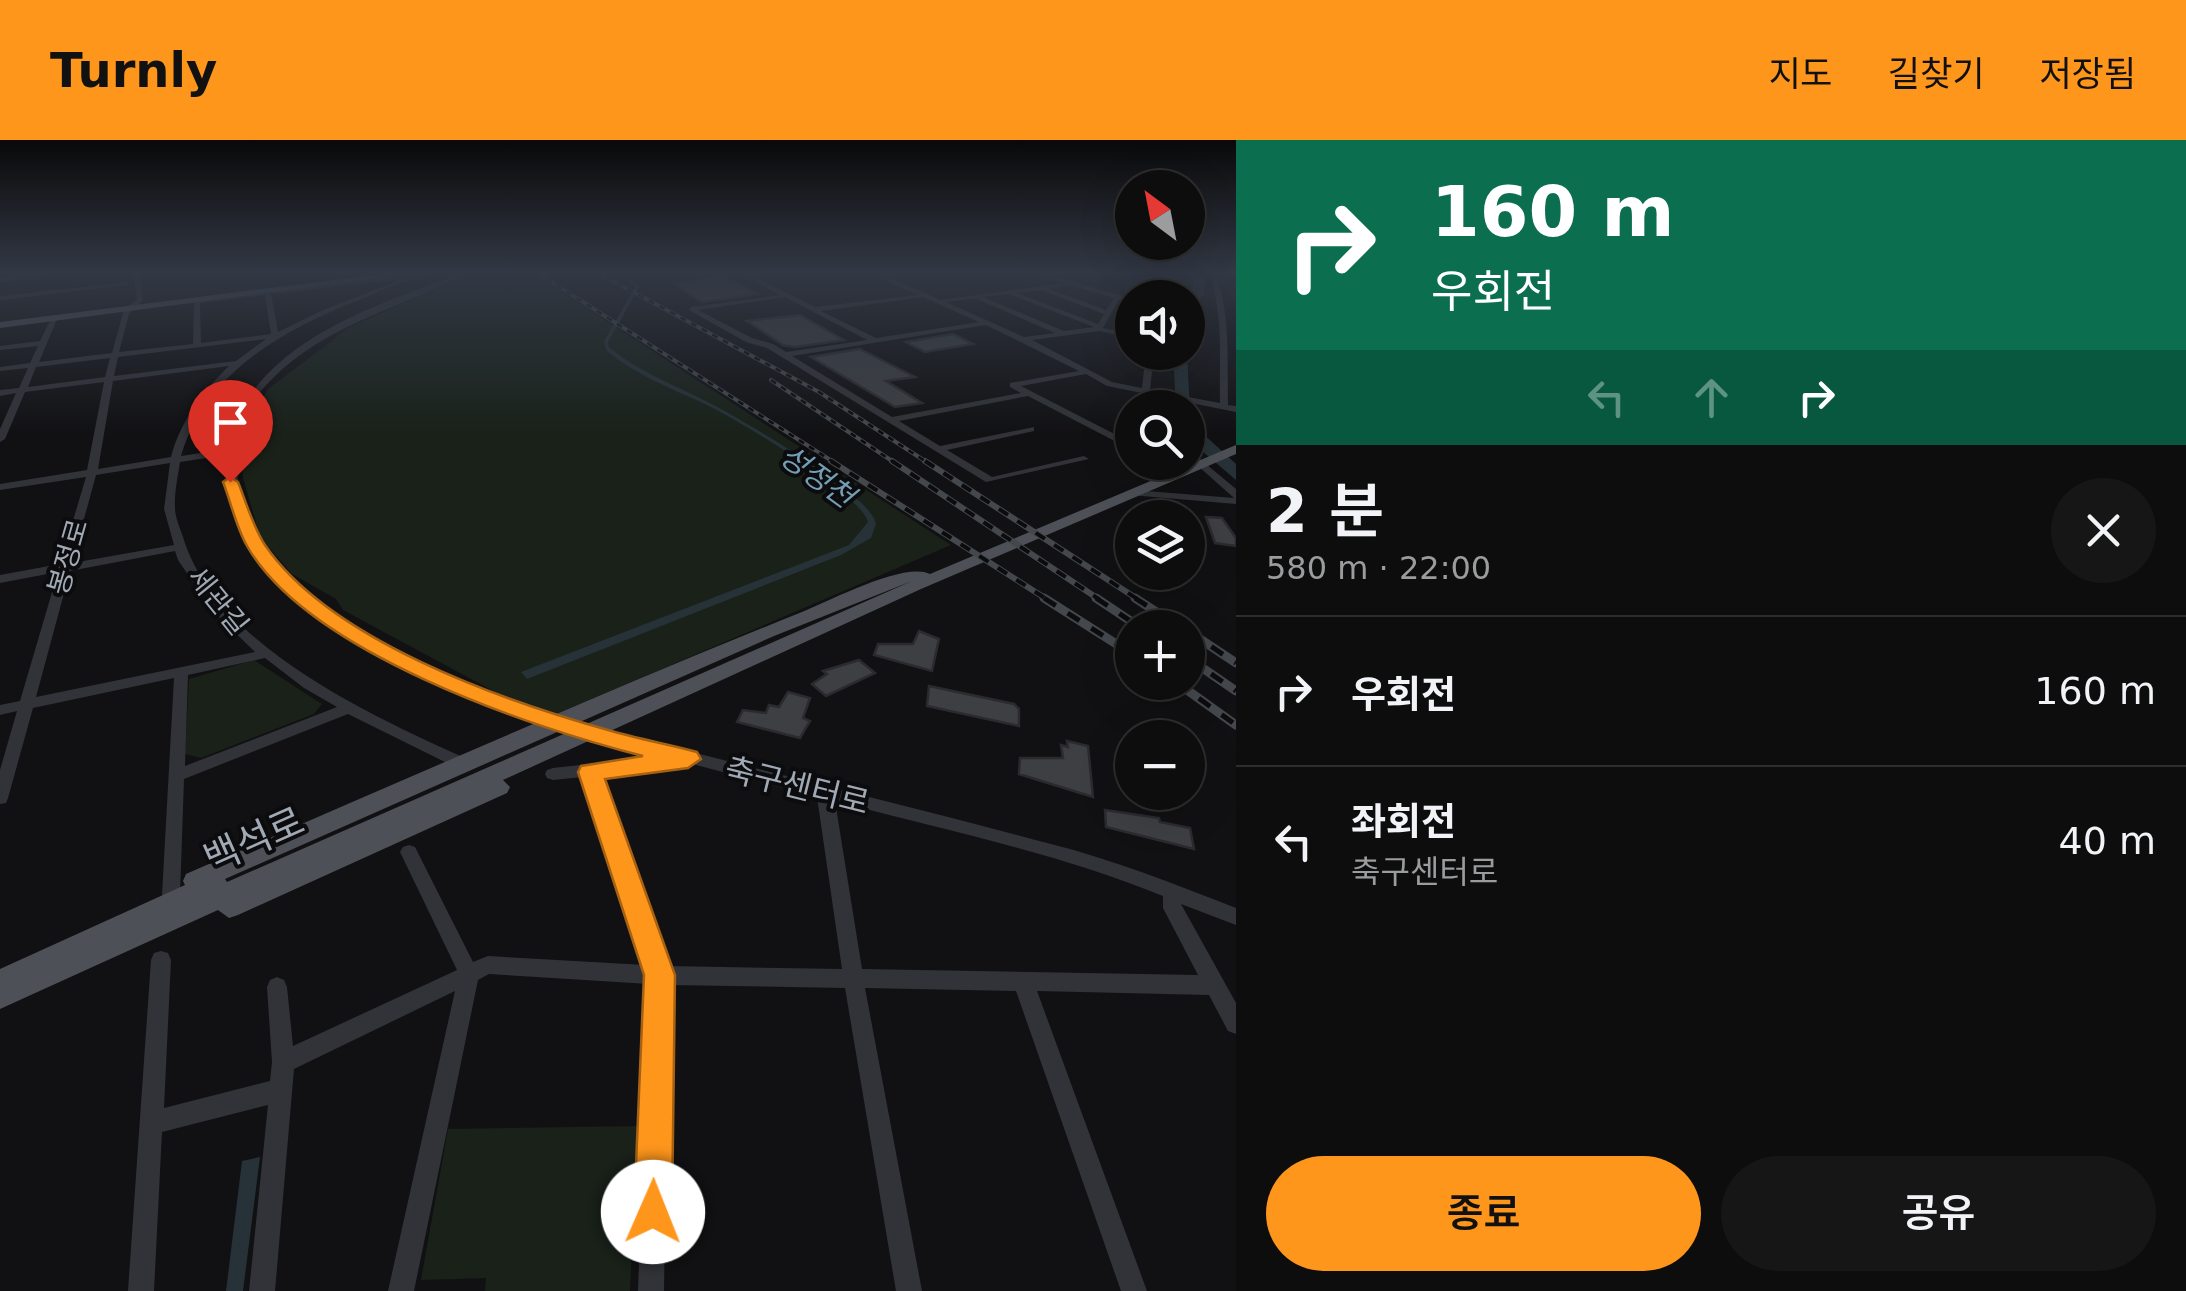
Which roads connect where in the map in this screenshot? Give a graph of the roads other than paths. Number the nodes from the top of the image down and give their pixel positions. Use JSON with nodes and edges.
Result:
{"nodes":[{"id":1,"x":51,"y":326,"type":"edge"},
{"id":2,"x":123,"y":326,"type":"edge"},
{"id":3,"x":197,"y":326,"type":"edge"},
{"id":4,"x":272,"y":326,"type":"edge"},
{"id":5,"x":299,"y":326,"type":"edge"},
{"id":6,"x":346,"y":326,"type":"edge"},
{"id":7,"x":722,"y":326,"type":"edge"},
{"id":8,"x":845,"y":326,"type":"edge"},
{"id":9,"x":968,"y":326,"type":"edge"},
{"id":10,"x":992,"y":326,"type":"edge"},
{"id":11,"x":1045,"y":326,"type":"edge"},
{"id":12,"x":1093,"y":326,"type":"edge"},
{"id":13,"x":1221,"y":326,"type":"edge"},
{"id":14,"x":1099,"y":328,"type":"junction"},
{"id":15,"x":1115,"y":332,"type":"edge"},
{"id":16,"x":1220,"y":332,"type":"junction"},
{"id":17,"x":1064,"y":334,"type":"junction"},
{"id":18,"x":1236,"y":334,"type":"edge"},
{"id":19,"x":275,"y":336,"type":"junction"},
{"id":20,"x":1024,"y":339,"type":"junction"},
{"id":21,"x":875,"y":340,"type":"junction"},
{"id":22,"x":44,"y":342,"type":"junction"},
{"id":23,"x":197,"y":346,"type":"junction"},
{"id":24,"x":0,"y":348,"type":"edge"},
{"id":25,"x":783,"y":355,"type":"junction"},
{"id":26,"x":115,"y":356,"type":"junction"},
{"id":27,"x":237,"y":363,"type":"junction"},
{"id":28,"x":34,"y":365,"type":"junction"},
{"id":29,"x":0,"y":369,"type":"edge"},
{"id":30,"x":292,"y":370,"type":"dead end"},
{"id":31,"x":1086,"y":372,"type":"junction"},
{"id":32,"x":273,"y":374,"type":"junction"},
{"id":33,"x":109,"y":378,"type":"junction"},
{"id":34,"x":22,"y":390,"type":"junction"},
{"id":35,"x":1137,"y":390,"type":"edge"},
{"id":36,"x":0,"y":393,"type":"edge"},
{"id":37,"x":1032,"y":394,"type":"junction"},
{"id":38,"x":1205,"y":403,"type":"edge"},
{"id":39,"x":1224,"y":406,"type":"junction"},
{"id":40,"x":1236,"y":412,"type":"edge"},
{"id":41,"x":890,"y":420,"type":"junction"},
{"id":42,"x":1031,"y":430,"type":"dead end"},
{"id":43,"x":1115,"y":438,"type":"edge"},
{"id":44,"x":0,"y":439,"type":"edge"},
{"id":45,"x":1236,"y":441,"type":"edge"},
{"id":46,"x":938,"y":449,"type":"junction"},
{"id":47,"x":1236,"y":449,"type":"edge"},
{"id":48,"x":231,"y":451,"type":"junction"},
{"id":49,"x":1205,"y":456,"type":"edge"},
{"id":50,"x":1205,"y":459,"type":"edge"},
{"id":51,"x":174,"y":460,"type":"junction"},
{"id":52,"x":1084,"y":460,"type":"dead end"},
{"id":53,"x":1205,"y":468,"type":"edge"},
{"id":54,"x":92,"y":473,"type":"junction"},
{"id":55,"x":1152,"y":480,"type":"edge"},
{"id":56,"x":1167,"y":480,"type":"edge"},
{"id":57,"x":0,"y":487,"type":"edge"},
{"id":58,"x":1154,"y":490,"type":"junction"},
{"id":59,"x":1236,"y":498,"type":"edge"},
{"id":60,"x":1058,"y":522,"type":"junction"},
{"id":61,"x":180,"y":547,"type":"junction"},
{"id":62,"x":65,"y":568,"type":"junction"},
{"id":63,"x":0,"y":579,"type":"edge"},
{"id":64,"x":920,"y":581,"type":"junction"},
{"id":65,"x":265,"y":654,"type":"junction"},
{"id":66,"x":181,"y":672,"type":"junction"},
{"id":67,"x":26,"y":704,"type":"junction"},
{"id":68,"x":346,"y":709,"type":"junction"},
{"id":69,"x":0,"y":710,"type":"edge"},
{"id":70,"x":553,"y":722,"type":"junction"},
{"id":71,"x":607,"y":738,"type":"junction"},
{"id":72,"x":540,"y":758,"type":"junction"},
{"id":73,"x":688,"y":759,"type":"junction"},
{"id":74,"x":460,"y":763,"type":"junction"},
{"id":75,"x":590,"y":772,"type":"junction"},
{"id":76,"x":176,"y":776,"type":"junction"},
{"id":77,"x":825,"y":794,"type":"junction"},
{"id":78,"x":0,"y":798,"type":"edge"},
{"id":79,"x":409,"y":852,"type":"dead end"},
{"id":80,"x":1172,"y":893,"type":"junction"},
{"id":81,"x":163,"y":909,"type":"junction"},
{"id":82,"x":1236,"y":917,"type":"edge"},
{"id":83,"x":161,"y":960,"type":"dead end"},
{"id":84,"x":469,"y":974,"type":"junction"},
{"id":85,"x":659,"y":975,"type":"junction"},
{"id":86,"x":853,"y":976,"type":"junction"},
{"id":87,"x":0,"y":982,"type":"edge"},
{"id":88,"x":1024,"y":984,"type":"junction"},
{"id":89,"x":1214,"y":985,"type":"junction"},
{"id":90,"x":277,"y":988,"type":"dead end"},
{"id":91,"x":0,"y":996,"type":"edge"},
{"id":92,"x":1236,"y":1024,"type":"edge"},
{"id":93,"x":284,"y":1062,"type":"junction"},
{"id":94,"x":281,"y":1090,"type":"junction"},
{"id":95,"x":152,"y":1123,"type":"junction"},
{"id":96,"x":140,"y":1291,"type":"edge"},
{"id":97,"x":262,"y":1291,"type":"edge"},
{"id":98,"x":400,"y":1291,"type":"edge"},
{"id":99,"x":651,"y":1291,"type":"edge"},
{"id":100,"x":909,"y":1291,"type":"edge"},
{"id":101,"x":1134,"y":1291,"type":"edge"}],
"edges":[{"from":1,"to":22,"type":"street"},
{"from":2,"to":26,"type":"street","name":"봉정로"},
{"from":3,"to":23,"type":"street"},
{"from":4,"to":19,"type":"street"},
{"from":5,"to":19,"type":"street","name":"세관길"},
{"from":6,"to":32,"type":"street","name":"축구센터로"},
{"from":7,"to":25,"type":"street"},
{"from":8,"to":21,"type":"street"},
{"from":9,"to":21,"type":"street"},
{"from":10,"to":20,"type":"street"},
{"from":11,"to":17,"type":"street"},
{"from":12,"to":14,"type":"street"},
{"from":13,"to":16,"type":"street"},
{"from":14,"to":15,"type":"street"},
{"from":14,"to":17,"type":"street"},
{"from":16,"to":18,"type":"street"},
{"from":16,"to":39,"type":"street"},
{"from":17,"to":20,"type":"street"},
{"from":19,"to":23,"type":"street"},
{"from":19,"to":27,"type":"street","name":"세관길"},
{"from":20,"to":31,"type":"street"},
{"from":21,"to":25,"type":"street"},
{"from":22,"to":24,"type":"street"},
{"from":22,"to":28,"type":"street"},
{"from":23,"to":26,"type":"street"},
{"from":25,"to":41,"type":"street"},
{"from":26,"to":28,"type":"street"},
{"from":26,"to":33,"type":"street","name":"봉정로"},
{"from":27,"to":33,"type":"street"},
{"from":27,"to":51,"type":"street","name":"세관길"},
{"from":28,"to":29,"type":"street"},
{"from":28,"to":34,"type":"street"},
{"from":30,"to":32,"type":"street"},
{"from":31,"to":35,"type":"street"},
{"from":31,"to":37,"type":"street"},
{"from":32,"to":48,"type":"street","name":"축구센터로"},
{"from":33,"to":34,"type":"street"},
{"from":33,"to":54,"type":"street","name":"봉정로"},
{"from":34,"to":36,"type":"street"},
{"from":34,"to":44,"type":"street"},
{"from":37,"to":41,"type":"street"},
{"from":37,"to":43,"type":"street"},
{"from":38,"to":39,"type":"street"},
{"from":39,"to":40,"type":"street"},
{"from":41,"to":46,"type":"street"},
{"from":42,"to":46,"type":"street"},
{"from":45,"to":49,"type":"main road"},
{"from":46,"to":52,"type":"street"},
{"from":47,"to":50,"type":"main road"},
{"from":48,"to":51,"type":"street"},
{"from":48,"to":70,"type":"street","name":"축구센터로"},
{"from":51,"to":54,"type":"street"},
{"from":51,"to":61,"type":"street","name":"세관길"},
{"from":53,"to":59,"type":"street"},
{"from":54,"to":57,"type":"street"},
{"from":54,"to":62,"type":"street","name":"봉정로"},
{"from":55,"to":60,"type":"main road"},
{"from":56,"to":58,"type":"main road"},
{"from":58,"to":59,"type":"street"},
{"from":58,"to":60,"type":"main road"},
{"from":60,"to":64,"type":"main road"},
{"from":61,"to":62,"type":"street"},
{"from":61,"to":65,"type":"street","name":"세관길"},
{"from":62,"to":63,"type":"street"},
{"from":62,"to":67,"type":"street","name":"봉정로"},
{"from":64,"to":70,"type":"main road"},
{"from":64,"to":71,"type":"main road"},
{"from":64,"to":72,"type":"main road","name":"백석로"},
{"from":65,"to":66,"type":"street"},
{"from":65,"to":68,"type":"street","name":"세관길"},
{"from":66,"to":67,"type":"street"},
{"from":66,"to":76,"type":"street"},
{"from":67,"to":69,"type":"street"},
{"from":67,"to":78,"type":"street","name":"봉정로"},
{"from":68,"to":74,"type":"street","name":"세관길"},
{"from":68,"to":76,"type":"street"},
{"from":70,"to":71,"type":"street","name":"축구센터로"},
{"from":70,"to":74,"type":"main road"},
{"from":71,"to":73,"type":"street","name":"축구센터로"},
{"from":71,"to":81,"type":"main road"},
{"from":72,"to":75,"type":"street"},
{"from":72,"to":81,"type":"main road","name":"백석로"},
{"from":73,"to":75,"type":"street"},
{"from":73,"to":77,"type":"street","name":"축구센터로"},
{"from":74,"to":81,"type":"main road"},
{"from":75,"to":85,"type":"street"},
{"from":76,"to":81,"type":"street"},
{"from":77,"to":80,"type":"street","name":"축구센터로"},
{"from":77,"to":86,"type":"street"},
{"from":79,"to":84,"type":"street"},
{"from":80,"to":82,"type":"street","name":"축구센터로"},
{"from":80,"to":89,"type":"street"},
{"from":81,"to":87,"type":"main road","name":"백석로"},
{"from":81,"to":91,"type":"main road","name":"백석로"},
{"from":83,"to":95,"type":"street"},
{"from":84,"to":85,"type":"street"},
{"from":84,"to":93,"type":"street"},
{"from":84,"to":98,"type":"street"},
{"from":85,"to":86,"type":"street"},
{"from":85,"to":99,"type":"street"},
{"from":86,"to":88,"type":"street"},
{"from":86,"to":100,"type":"street"},
{"from":88,"to":89,"type":"street"},
{"from":88,"to":101,"type":"street"},
{"from":89,"to":92,"type":"street"},
{"from":90,"to":93,"type":"street"},
{"from":93,"to":94,"type":"street"},
{"from":94,"to":95,"type":"street"},
{"from":94,"to":97,"type":"street"},
{"from":95,"to":96,"type":"street"}]}
